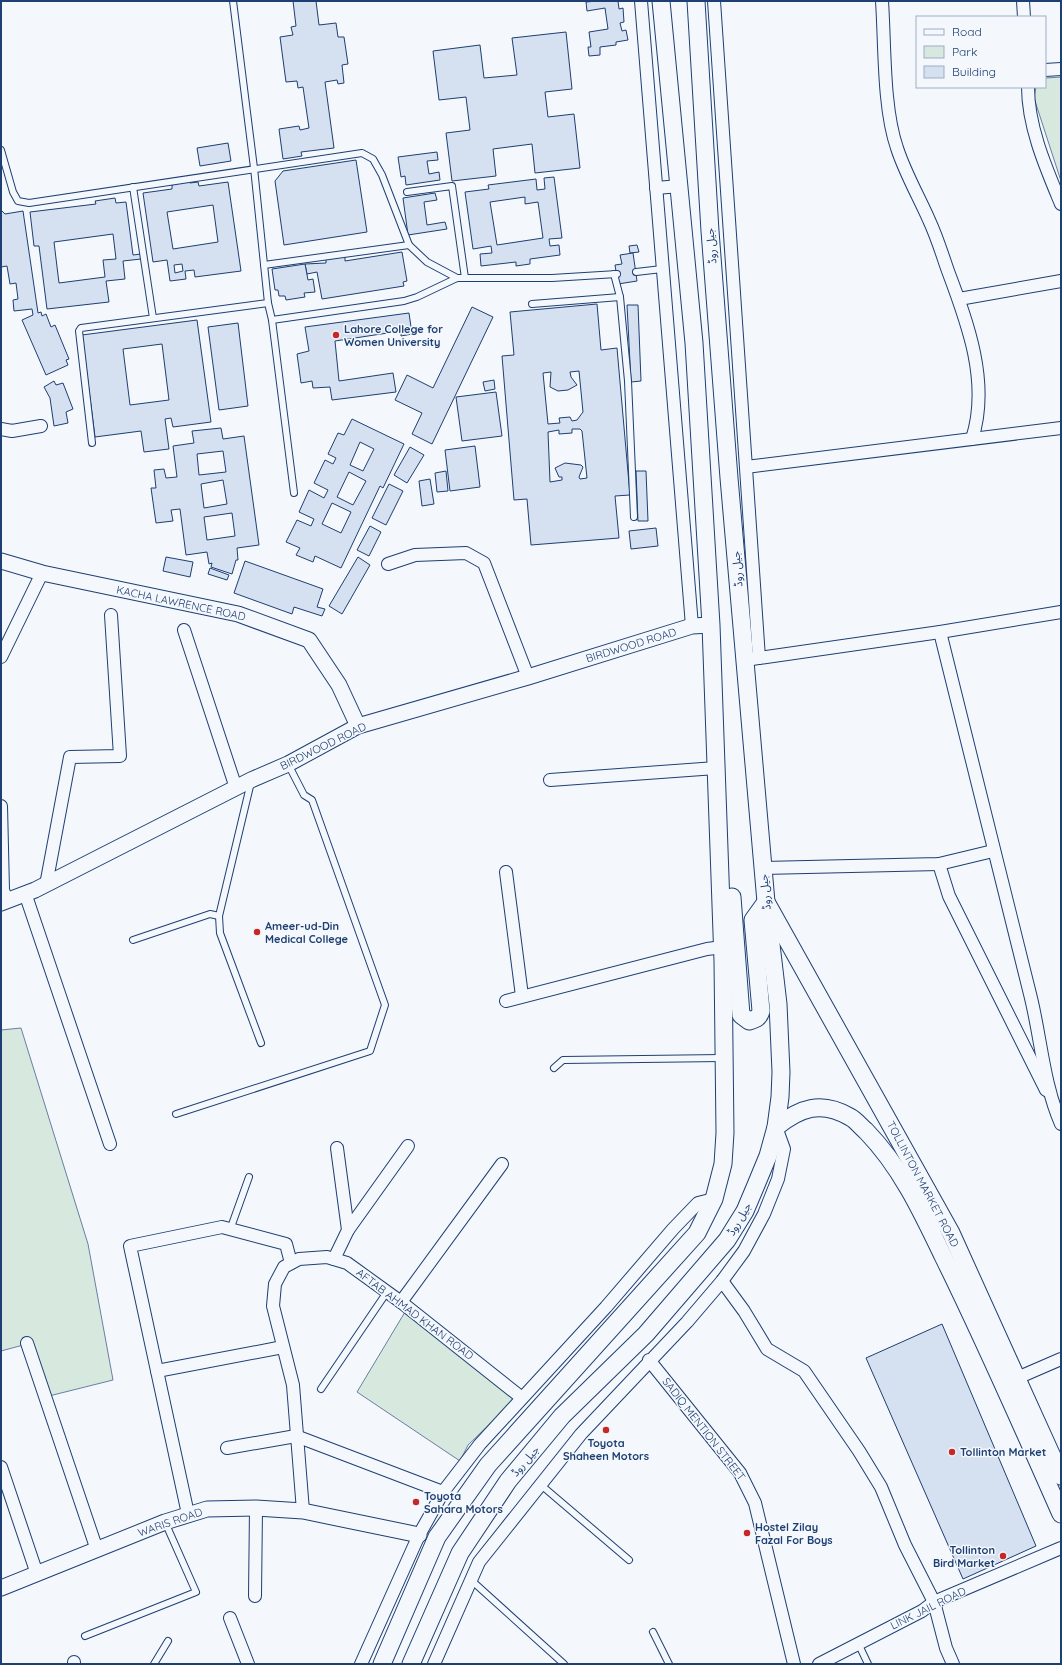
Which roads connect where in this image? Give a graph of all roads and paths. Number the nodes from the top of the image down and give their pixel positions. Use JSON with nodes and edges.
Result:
{"nodes":[{"id":1,"x":233,"y":1,"type":"edge"},
{"id":2,"x":641,"y":1,"type":"edge"},
{"id":3,"x":661,"y":1,"type":"edge"},
{"id":4,"x":696,"y":1,"type":"edge"},
{"id":5,"x":714,"y":1,"type":"edge"},
{"id":6,"x":882,"y":1,"type":"edge"},
{"id":7,"x":1023,"y":1,"type":"edge"},
{"id":8,"x":1024,"y":16,"type":"edge"},
{"id":9,"x":1061,"y":69,"type":"edge"},
{"id":10,"x":1046,"y":70,"type":"edge"},
{"id":11,"x":1028,"y":88,"type":"edge"},
{"id":12,"x":1,"y":150,"type":"edge"},
{"id":13,"x":254,"y":168,"type":"junction"},
{"id":14,"x":680,"y":186,"type":"junction"},
{"id":15,"x":133,"y":187,"type":"junction"},
{"id":16,"x":656,"y":188,"type":"junction"},
{"id":17,"x":407,"y":192,"type":"dead end"},
{"id":18,"x":1061,"y":204,"type":"edge"},
{"id":19,"x":409,"y":245,"type":"junction"},
{"id":20,"x":264,"y":265,"type":"junction"},
{"id":21,"x":662,"y":269,"type":"junction"},
{"id":22,"x":636,"y":272,"type":"dead end"},
{"id":23,"x":457,"y":278,"type":"junction"},
{"id":24,"x":465,"y":278,"type":"junction"},
{"id":25,"x":1061,"y":281,"type":"edge"},
{"id":26,"x":620,"y":297,"type":"junction"},
{"id":27,"x":959,"y":298,"type":"junction"},
{"id":28,"x":268,"y":303,"type":"junction"},
{"id":29,"x":532,"y":304,"type":"dead end"},
{"id":30,"x":153,"y":318,"type":"junction"},
{"id":31,"x":272,"y":320,"type":"junction"},
{"id":32,"x":41,"y":426,"type":"dead end"},
{"id":33,"x":1061,"y":428,"type":"edge"},
{"id":34,"x":1,"y":429,"type":"edge"},
{"id":35,"x":972,"y":439,"type":"junction"},
{"id":36,"x":92,"y":443,"type":"dead end"},
{"id":37,"x":746,"y":468,"type":"junction"},
{"id":38,"x":294,"y":493,"type":"dead end"},
{"id":39,"x":634,"y":516,"type":"dead end"},
{"id":40,"x":1,"y":561,"type":"edge"},
{"id":41,"x":388,"y":564,"type":"dead end"},
{"id":42,"x":42,"y":573,"type":"junction"},
{"id":43,"x":1061,"y":612,"type":"edge"},
{"id":44,"x":111,"y":615,"type":"dead end"},
{"id":45,"x":711,"y":625,"type":"junction"},
{"id":46,"x":692,"y":626,"type":"junction"},
{"id":47,"x":184,"y":630,"type":"dead end"},
{"id":48,"x":940,"y":632,"type":"junction"},
{"id":49,"x":1,"y":658,"type":"edge"},
{"id":50,"x":752,"y":659,"type":"junction"},
{"id":51,"x":528,"y":677,"type":"junction"},
{"id":52,"x":358,"y":726,"type":"junction"},
{"id":53,"x":288,"y":764,"type":"junction"},
{"id":54,"x":716,"y":768,"type":"junction"},
{"id":55,"x":251,"y":780,"type":"junction"},
{"id":56,"x":550,"y":780,"type":"dead end"},
{"id":57,"x":236,"y":788,"type":"junction"},
{"id":58,"x":1,"y":806,"type":"edge"},
{"id":59,"x":993,"y":851,"type":"junction"},
{"id":60,"x":939,"y":864,"type":"junction"},
{"id":61,"x":763,"y":868,"type":"junction"},
{"id":62,"x":720,"y":871,"type":"junction"},
{"id":63,"x":506,"y":872,"type":"dead end"},
{"id":64,"x":46,"y":885,"type":"junction"},
{"id":65,"x":25,"y":893,"type":"junction"},
{"id":66,"x":4,"y":902,"type":"edge"},
{"id":67,"x":766,"y":902,"type":"junction"},
{"id":68,"x":220,"y":916,"type":"junction"},
{"id":69,"x":133,"y":940,"type":"dead end"},
{"id":70,"x":723,"y":947,"type":"junction"},
{"id":71,"x":522,"y":996,"type":"junction"},
{"id":72,"x":506,"y":1001,"type":"dead end"},
{"id":73,"x":261,"y":1043,"type":"dead end"},
{"id":74,"x":724,"y":1058,"type":"junction"},
{"id":75,"x":554,"y":1068,"type":"dead end"},
{"id":76,"x":1051,"y":1100,"type":"junction"},
{"id":77,"x":176,"y":1114,"type":"dead end"},
{"id":78,"x":1061,"y":1124,"type":"edge"},
{"id":79,"x":776,"y":1127,"type":"junction"},
{"id":80,"x":110,"y":1144,"type":"dead end"},
{"id":81,"x":408,"y":1146,"type":"dead end"},
{"id":82,"x":337,"y":1148,"type":"dead end"},
{"id":83,"x":502,"y":1164,"type":"dead end"},
{"id":84,"x":249,"y":1177,"type":"dead end"},
{"id":85,"x":714,"y":1199,"type":"junction"},
{"id":86,"x":230,"y":1230,"type":"junction"},
{"id":87,"x":348,"y":1230,"type":"junction"},
{"id":88,"x":334,"y":1259,"type":"junction"},
{"id":89,"x":291,"y":1263,"type":"junction"},
{"id":90,"x":722,"y":1281,"type":"junction"},
{"id":91,"x":388,"y":1292,"type":"junction"},
{"id":92,"x":402,"y":1302,"type":"junction"},
{"id":93,"x":27,"y":1343,"type":"dead end"},
{"id":94,"x":283,"y":1346,"type":"junction"},
{"id":95,"x":1061,"y":1358,"type":"edge"},
{"id":96,"x":649,"y":1360,"type":"junction"},
{"id":97,"x":157,"y":1371,"type":"junction"},
{"id":98,"x":1017,"y":1378,"type":"junction"},
{"id":99,"x":321,"y":1390,"type":"dead end"},
{"id":100,"x":522,"y":1398,"type":"junction"},
{"id":101,"x":296,"y":1436,"type":"junction"},
{"id":102,"x":227,"y":1448,"type":"dead end"},
{"id":103,"x":1,"y":1467,"type":"edge"},
{"id":104,"x":1061,"y":1476,"type":"edge"},
{"id":105,"x":540,"y":1485,"type":"junction"},
{"id":106,"x":443,"y":1492,"type":"junction"},
{"id":107,"x":256,"y":1508,"type":"junction"},
{"id":108,"x":303,"y":1511,"type":"junction"},
{"id":109,"x":188,"y":1514,"type":"junction"},
{"id":110,"x":1061,"y":1514,"type":"edge"},
{"id":111,"x":164,"y":1522,"type":"junction"},
{"id":112,"x":419,"y":1535,"type":"junction"},
{"id":113,"x":1061,"y":1548,"type":"edge"},
{"id":114,"x":97,"y":1550,"type":"junction"},
{"id":115,"x":629,"y":1560,"type":"dead end"},
{"id":116,"x":37,"y":1574,"type":"junction"},
{"id":117,"x":471,"y":1580,"type":"junction"},
{"id":118,"x":1,"y":1588,"type":"edge"},
{"id":119,"x":255,"y":1596,"type":"dead end"},
{"id":120,"x":934,"y":1602,"type":"junction"},
{"id":121,"x":230,"y":1618,"type":"dead end"},
{"id":122,"x":653,"y":1632,"type":"dead end"},
{"id":123,"x":85,"y":1636,"type":"dead end"},
{"id":124,"x":168,"y":1641,"type":"dead end"},
{"id":125,"x":858,"y":1643,"type":"junction"},
{"id":126,"x":154,"y":1664,"type":"edge"},
{"id":127,"x":248,"y":1664,"type":"edge"},
{"id":128,"x":361,"y":1664,"type":"edge"},
{"id":129,"x":382,"y":1664,"type":"edge"},
{"id":130,"x":411,"y":1664,"type":"edge"},
{"id":131,"x":434,"y":1664,"type":"edge"},
{"id":132,"x":564,"y":1664,"type":"edge"},
{"id":133,"x":669,"y":1664,"type":"edge"},
{"id":134,"x":794,"y":1664,"type":"edge"},
{"id":135,"x":819,"y":1664,"type":"edge"},
{"id":136,"x":868,"y":1664,"type":"edge"},
{"id":137,"x":952,"y":1664,"type":"edge"}],
"edges":[{"from":1,"to":13,"type":"lane"},
{"from":2,"to":16,"type":"street"},
{"from":3,"to":14,"type":"main road"},
{"from":4,"to":50,"type":"main road","name":"جیل روڈ"},
{"from":5,"to":37,"type":"street"},
{"from":6,"to":27,"type":"street"},
{"from":7,"to":8,"type":"street"},
{"from":9,"to":10,"type":"street"},
{"from":11,"to":18,"type":"street"},
{"from":12,"to":15,"type":"lane"},
{"from":13,"to":15,"type":"lane"},
{"from":13,"to":19,"type":"lane"},
{"from":13,"to":20,"type":"lane"},
{"from":14,"to":16,"type":"street"},
{"from":14,"to":45,"type":"main road"},
{"from":15,"to":30,"type":"lane"},
{"from":16,"to":21,"type":"street"},
{"from":17,"to":24,"type":"lane"},
{"from":19,"to":20,"type":"lane"},
{"from":19,"to":23,"type":"lane"},
{"from":20,"to":28,"type":"lane"},
{"from":21,"to":22,"type":"lane"},
{"from":21,"to":46,"type":"street"},
{"from":23,"to":24,"type":"lane"},
{"from":23,"to":31,"type":"lane"},
{"from":24,"to":26,"type":"lane"},
{"from":25,"to":27,"type":"street"},
{"from":26,"to":29,"type":"lane"},
{"from":26,"to":39,"type":"lane"},
{"from":27,"to":35,"type":"street"},
{"from":28,"to":30,"type":"lane"},
{"from":28,"to":31,"type":"lane"},
{"from":30,"to":36,"type":"lane"},
{"from":31,"to":38,"type":"lane"},
{"from":32,"to":34,"type":"street"},
{"from":33,"to":35,"type":"street"},
{"from":35,"to":37,"type":"street"},
{"from":37,"to":50,"type":"street"},
{"from":40,"to":42,"type":"street","name":"KACHA LAWRENCE ROAD"},
{"from":41,"to":51,"type":"street"},
{"from":42,"to":49,"type":"street"},
{"from":42,"to":52,"type":"street","name":"KACHA LAWRENCE ROAD"},
{"from":43,"to":48,"type":"street"},
{"from":44,"to":64,"type":"street"},
{"from":45,"to":46,"type":"street","name":"BIRDWOOD ROAD"},
{"from":45,"to":54,"type":"main road"},
{"from":46,"to":51,"type":"street","name":"BIRDWOOD ROAD"},
{"from":47,"to":57,"type":"street"},
{"from":48,"to":50,"type":"street"},
{"from":48,"to":59,"type":"street"},
{"from":50,"to":61,"type":"main road","name":"جیل روڈ"},
{"from":51,"to":52,"type":"street","name":"BIRDWOOD ROAD"},
{"from":52,"to":53,"type":"street","name":"BIRDWOOD ROAD"},
{"from":53,"to":55,"type":"street","name":"BIRDWOOD ROAD"},
{"from":53,"to":77,"type":"lane"},
{"from":54,"to":56,"type":"street"},
{"from":54,"to":62,"type":"main road"},
{"from":55,"to":57,"type":"street","name":"BIRDWOOD ROAD"},
{"from":55,"to":68,"type":"lane"},
{"from":57,"to":64,"type":"street","name":"BIRDWOOD ROAD"},
{"from":58,"to":66,"type":"street"},
{"from":59,"to":60,"type":"street"},
{"from":59,"to":76,"type":"street"},
{"from":60,"to":61,"type":"street"},
{"from":60,"to":76,"type":"street"},
{"from":61,"to":67,"type":"main road","name":"جیل روڈ"},
{"from":62,"to":67,"type":"main road"},
{"from":62,"to":70,"type":"main road"},
{"from":63,"to":71,"type":"street"},
{"from":64,"to":65,"type":"street","name":"BIRDWOOD ROAD"},
{"from":65,"to":66,"type":"street","name":"BIRDWOOD ROAD"},
{"from":65,"to":80,"type":"street"},
{"from":67,"to":79,"type":"main road","name":"جیل روڈ"},
{"from":67,"to":98,"type":"main road","name":"TOLLINTON MARKET ROAD"},
{"from":68,"to":69,"type":"lane"},
{"from":68,"to":73,"type":"lane"},
{"from":70,"to":71,"type":"street"},
{"from":70,"to":74,"type":"main road"},
{"from":71,"to":72,"type":"street"},
{"from":74,"to":75,"type":"lane"},
{"from":74,"to":85,"type":"main road"},
{"from":76,"to":78,"type":"street"},
{"from":79,"to":90,"type":"street"},
{"from":79,"to":110,"type":"main road","name":"TOLLINTON MARKET ROAD"},
{"from":79,"to":130,"type":"main road","name":"جیل روڈ"},
{"from":81,"to":87,"type":"street"},
{"from":82,"to":87,"type":"street"},
{"from":83,"to":92,"type":"street"},
{"from":84,"to":86,"type":"lane"},
{"from":85,"to":100,"type":"street"},
{"from":85,"to":129,"type":"main road"},
{"from":86,"to":89,"type":"street"},
{"from":86,"to":97,"type":"street"},
{"from":87,"to":88,"type":"street"},
{"from":88,"to":89,"type":"street","name":"AFTAB AHMAD KHAN ROAD"},
{"from":88,"to":91,"type":"street","name":"AFTAB AHMAD KHAN ROAD"},
{"from":89,"to":94,"type":"street"},
{"from":90,"to":96,"type":"street"},
{"from":90,"to":120,"type":"street"},
{"from":91,"to":92,"type":"street","name":"AFTAB AHMAD KHAN ROAD"},
{"from":91,"to":99,"type":"lane"},
{"from":92,"to":100,"type":"street","name":"AFTAB AHMAD KHAN ROAD"},
{"from":93,"to":114,"type":"street"},
{"from":94,"to":97,"type":"street"},
{"from":94,"to":101,"type":"street"},
{"from":95,"to":98,"type":"street"},
{"from":96,"to":105,"type":"street"},
{"from":96,"to":134,"type":"street","name":"SADIQ MENTION STREET"},
{"from":97,"to":109,"type":"street"},
{"from":98,"to":104,"type":"main road","name":"TOLLINTON MARKET ROAD"},
{"from":100,"to":106,"type":"street"},
{"from":101,"to":102,"type":"street"},
{"from":101,"to":106,"type":"street"},
{"from":101,"to":108,"type":"street"},
{"from":103,"to":116,"type":"street"},
{"from":105,"to":115,"type":"lane"},
{"from":105,"to":117,"type":"street"},
{"from":106,"to":112,"type":"street"},
{"from":107,"to":108,"type":"street","name":"WARIS ROAD"},
{"from":107,"to":109,"type":"street","name":"WARIS ROAD"},
{"from":107,"to":119,"type":"street"},
{"from":108,"to":112,"type":"street","name":"WARIS ROAD"},
{"from":109,"to":111,"type":"street","name":"WARIS ROAD"},
{"from":111,"to":114,"type":"street","name":"WARIS ROAD"},
{"from":111,"to":123,"type":"lane"},
{"from":112,"to":128,"type":"street"},
{"from":113,"to":120,"type":"street","name":"LINK JAIL ROAD"},
{"from":114,"to":116,"type":"street","name":"WARIS ROAD"},
{"from":116,"to":118,"type":"street","name":"WARIS ROAD"},
{"from":117,"to":131,"type":"street"},
{"from":117,"to":132,"type":"lane"},
{"from":120,"to":125,"type":"street","name":"LINK JAIL ROAD"},
{"from":120,"to":137,"type":"street"},
{"from":121,"to":127,"type":"street"},
{"from":122,"to":133,"type":"lane"},
{"from":124,"to":126,"type":"lane"},
{"from":125,"to":135,"type":"street","name":"LINK JAIL ROAD"},
{"from":125,"to":136,"type":"lane"}]}
